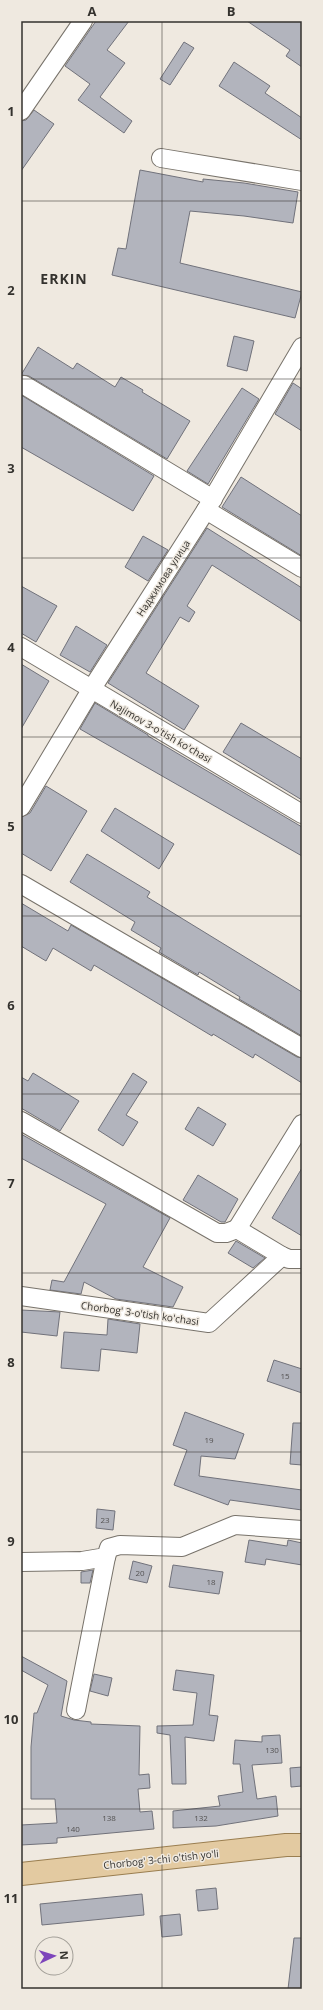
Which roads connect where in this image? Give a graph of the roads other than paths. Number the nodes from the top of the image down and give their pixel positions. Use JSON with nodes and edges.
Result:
{"nodes":[{"id":1,"x":83,"y":21,"type":"edge"},
{"id":2,"x":21,"y":111,"type":"edge"},
{"id":3,"x":161,"y":158,"type":"dead end"},
{"id":4,"x":302,"y":181,"type":"edge"},
{"id":5,"x":302,"y":347,"type":"edge"},
{"id":6,"x":24,"y":386,"type":"dead end"},
{"id":7,"x":210,"y":504,"type":"junction"},
{"id":8,"x":302,"y":568,"type":"edge"},
{"id":9,"x":21,"y":647,"type":"edge"},
{"id":10,"x":91,"y":690,"type":"junction"},
{"id":11,"x":21,"y":807,"type":"edge"},
{"id":12,"x":302,"y":814,"type":"edge"},
{"id":13,"x":21,"y":884,"type":"edge"},
{"id":14,"x":302,"y":1048,"type":"edge"},
{"id":15,"x":21,"y":1121,"type":"edge"},
{"id":16,"x":302,"y":1124,"type":"edge"},
{"id":17,"x":237,"y":1229,"type":"junction"},
{"id":18,"x":282,"y":1256,"type":"junction"},
{"id":19,"x":302,"y":1259,"type":"edge"},
{"id":20,"x":21,"y":1296,"type":"edge"},
{"id":21,"x":302,"y":1530,"type":"edge"},
{"id":22,"x":106,"y":1557,"type":"junction"},
{"id":23,"x":21,"y":1562,"type":"edge"},
{"id":24,"x":76,"y":1710,"type":"dead end"},
{"id":25,"x":302,"y":1845,"type":"edge"},
{"id":26,"x":21,"y":1874,"type":"edge"}],
"edges":[{"from":1,"to":2,"type":"street"},
{"from":3,"to":4,"type":"street"},
{"from":5,"to":7,"type":"street","name":"Наджимова улица"},
{"from":6,"to":7,"type":"street"},
{"from":7,"to":8,"type":"street"},
{"from":7,"to":10,"type":"street","name":"Наджимова улица"},
{"from":9,"to":10,"type":"street","name":"Najimov 3-o'tish ko'chasi"},
{"from":10,"to":11,"type":"street","name":"Наджимова улица"},
{"from":10,"to":12,"type":"street","name":"Najimov 3-o'tish ko'chasi"},
{"from":13,"to":14,"type":"street"},
{"from":15,"to":17,"type":"street"},
{"from":16,"to":17,"type":"street"},
{"from":17,"to":18,"type":"street"},
{"from":18,"to":19,"type":"street"},
{"from":18,"to":20,"type":"street","name":"Chorbog' 3-o'tish ko'chasi"},
{"from":21,"to":22,"type":"street"},
{"from":22,"to":23,"type":"street"},
{"from":22,"to":24,"type":"street"},
{"from":25,"to":26,"type":"main road","name":"Chorbog' 3-chi o'tish yo'li"}]}
